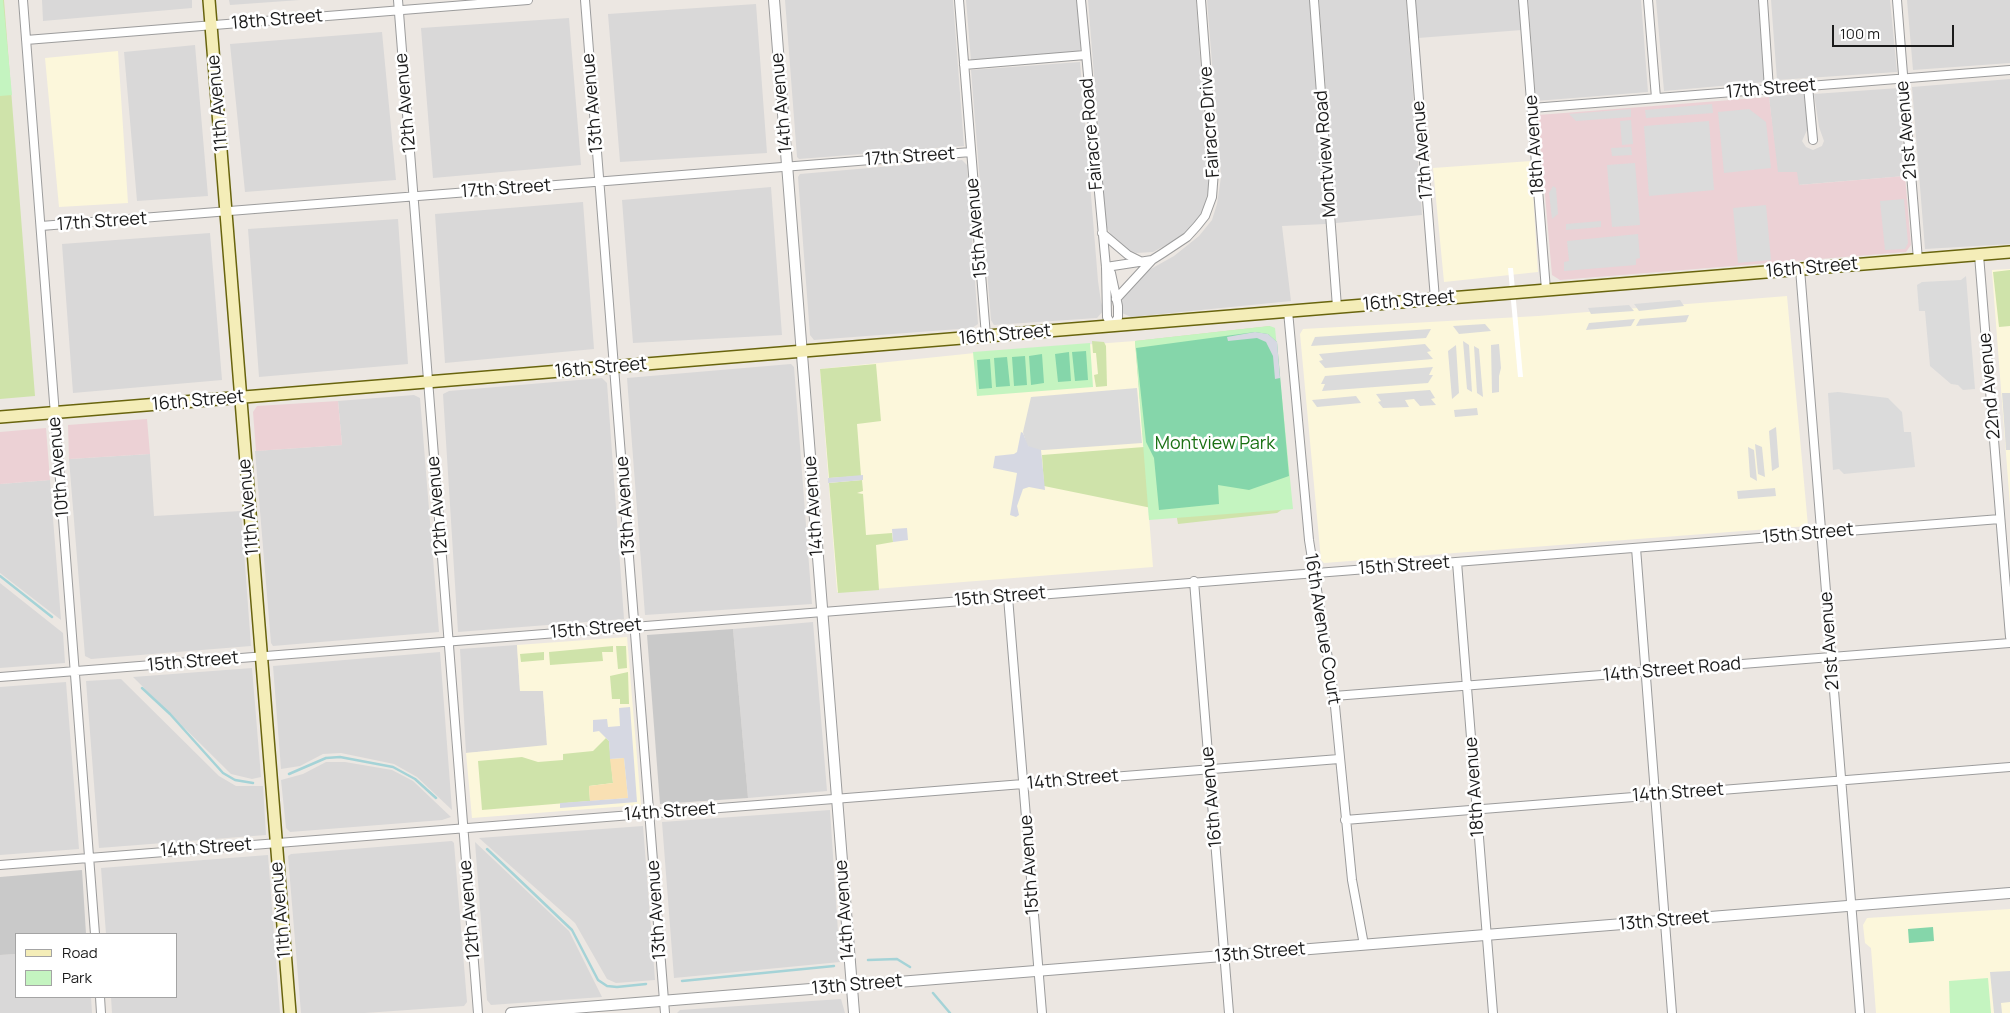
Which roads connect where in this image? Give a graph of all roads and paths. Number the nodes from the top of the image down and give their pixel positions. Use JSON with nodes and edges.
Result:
{"nodes":[{"id":1,"x":23,"y":0,"type":"edge"},
{"id":2,"x":209,"y":0,"type":"edge"},
{"id":3,"x":398,"y":0,"type":"edge"},
{"id":4,"x":528,"y":0,"type":"edge"},
{"id":5,"x":585,"y":0,"type":"edge"},
{"id":6,"x":774,"y":0,"type":"edge"},
{"id":7,"x":959,"y":0,"type":"edge"},
{"id":8,"x":1081,"y":0,"type":"edge"},
{"id":9,"x":1201,"y":0,"type":"edge"},
{"id":10,"x":1314,"y":0,"type":"edge"},
{"id":11,"x":1411,"y":0,"type":"edge"},
{"id":12,"x":1523,"y":0,"type":"edge"},
{"id":13,"x":1648,"y":0,"type":"edge"},
{"id":14,"x":1763,"y":0,"type":"edge"},
{"id":15,"x":1897,"y":0,"type":"edge"},
{"id":16,"x":398,"y":10,"type":"junction"},
{"id":17,"x":211,"y":26,"type":"junction"},
{"id":18,"x":26,"y":40,"type":"junction"},
{"id":19,"x":1085,"y":55,"type":"junction"},
{"id":20,"x":964,"y":65,"type":"junction"},
{"id":21,"x":2010,"y":70,"type":"edge"},
{"id":22,"x":1903,"y":78,"type":"junction"},
{"id":23,"x":1808,"y":86,"type":"junction"},
{"id":24,"x":1769,"y":89,"type":"junction"},
{"id":25,"x":1656,"y":98,"type":"junction"},
{"id":26,"x":1532,"y":108,"type":"junction"},
{"id":27,"x":1813,"y":140,"type":"dead end"},
{"id":28,"x":971,"y":152,"type":"junction"},
{"id":29,"x":787,"y":166,"type":"junction"},
{"id":30,"x":600,"y":182,"type":"junction"},
{"id":31,"x":413,"y":196,"type":"junction"},
{"id":32,"x":226,"y":212,"type":"junction"},
{"id":33,"x":41,"y":226,"type":"junction"},
{"id":34,"x":1102,"y":233,"type":"junction"},
{"id":35,"x":2010,"y":252,"type":"edge"},
{"id":36,"x":1979,"y":255,"type":"junction"},
{"id":37,"x":1152,"y":260,"type":"junction"},
{"id":38,"x":1918,"y":260,"type":"junction"},
{"id":39,"x":1142,"y":262,"type":"junction"},
{"id":40,"x":1106,"y":267,"type":"junction"},
{"id":41,"x":1800,"y":269,"type":"junction"},
{"id":42,"x":1546,"y":290,"type":"junction"},
{"id":43,"x":1116,"y":299,"type":"junction"},
{"id":44,"x":1435,"y":299,"type":"junction"},
{"id":45,"x":1337,"y":307,"type":"junction"},
{"id":46,"x":1288,"y":311,"type":"junction"},
{"id":47,"x":1112,"y":326,"type":"junction"},
{"id":48,"x":986,"y":336,"type":"junction"},
{"id":49,"x":802,"y":351,"type":"junction"},
{"id":50,"x":615,"y":366,"type":"junction"},
{"id":51,"x":428,"y":382,"type":"junction"},
{"id":52,"x":239,"y":397,"type":"junction"},
{"id":53,"x":55,"y":412,"type":"junction"},
{"id":54,"x":0,"y":417,"type":"edge"},
{"id":55,"x":2000,"y":519,"type":"junction"},
{"id":56,"x":1822,"y":533,"type":"junction"},
{"id":57,"x":1636,"y":548,"type":"junction"},
{"id":58,"x":1457,"y":562,"type":"junction"},
{"id":59,"x":1313,"y":572,"type":"junction"},
{"id":60,"x":1194,"y":581,"type":"junction"},
{"id":61,"x":1008,"y":597,"type":"junction"},
{"id":62,"x":822,"y":611,"type":"junction"},
{"id":63,"x":635,"y":626,"type":"junction"},
{"id":64,"x":2010,"y":637,"type":"edge"},
{"id":65,"x":449,"y":641,"type":"junction"},
{"id":66,"x":2010,"y":643,"type":"edge"},
{"id":67,"x":261,"y":656,"type":"junction"},
{"id":68,"x":1832,"y":657,"type":"junction"},
{"id":69,"x":75,"y":670,"type":"junction"},
{"id":70,"x":1645,"y":672,"type":"junction"},
{"id":71,"x":0,"y":677,"type":"edge"},
{"id":72,"x":1467,"y":686,"type":"junction"},
{"id":73,"x":1334,"y":696,"type":"junction"},
{"id":74,"x":1339,"y":759,"type":"junction"},
{"id":75,"x":2010,"y":767,"type":"edge"},
{"id":76,"x":1210,"y":769,"type":"junction"},
{"id":77,"x":1843,"y":780,"type":"junction"},
{"id":78,"x":1024,"y":784,"type":"junction"},
{"id":79,"x":1655,"y":794,"type":"junction"},
{"id":80,"x":837,"y":799,"type":"junction"},
{"id":81,"x":1476,"y":809,"type":"junction"},
{"id":82,"x":650,"y":814,"type":"junction"},
{"id":83,"x":1345,"y":820,"type":"junction"},
{"id":84,"x":463,"y":828,"type":"junction"},
{"id":85,"x":276,"y":843,"type":"junction"},
{"id":86,"x":89,"y":857,"type":"junction"},
{"id":87,"x":0,"y":865,"type":"edge"},
{"id":88,"x":2010,"y":893,"type":"edge"},
{"id":89,"x":1852,"y":906,"type":"junction"},
{"id":90,"x":1665,"y":921,"type":"junction"},
{"id":91,"x":95,"y":933,"type":"edge"},
{"id":92,"x":1486,"y":935,"type":"junction"},
{"id":93,"x":1364,"y":945,"type":"junction"},
{"id":94,"x":1224,"y":956,"type":"junction"},
{"id":95,"x":1038,"y":971,"type":"junction"},
{"id":96,"x":851,"y":986,"type":"junction"},
{"id":97,"x":100,"y":998,"type":"edge"},
{"id":98,"x":664,"y":1001,"type":"junction"},
{"id":99,"x":101,"y":1013,"type":"edge"},
{"id":100,"x":290,"y":1013,"type":"edge"},
{"id":101,"x":478,"y":1013,"type":"edge"},
{"id":102,"x":511,"y":1013,"type":"edge"},
{"id":103,"x":665,"y":1013,"type":"edge"},
{"id":104,"x":854,"y":1013,"type":"edge"},
{"id":105,"x":1042,"y":1013,"type":"edge"},
{"id":106,"x":1229,"y":1013,"type":"edge"},
{"id":107,"x":1493,"y":1013,"type":"edge"},
{"id":108,"x":1672,"y":1013,"type":"edge"},
{"id":109,"x":1860,"y":1013,"type":"edge"}],
"edges":[{"from":1,"to":18,"type":"street","name":"10th Avenue"},
{"from":2,"to":17,"type":"main road","name":"11th Avenue"},
{"from":3,"to":16,"type":"street","name":"12th Avenue"},
{"from":4,"to":16,"type":"street","name":"18th Street"},
{"from":5,"to":30,"type":"street","name":"13th Avenue"},
{"from":6,"to":29,"type":"street","name":"14th Avenue"},
{"from":7,"to":20,"type":"street","name":"15th Avenue"},
{"from":8,"to":19,"type":"street","name":"Fairacre Road"},
{"from":9,"to":37,"type":"street","name":"Fairacre Drive"},
{"from":10,"to":45,"type":"street","name":"Montview Road"},
{"from":11,"to":44,"type":"street","name":"17th Avenue"},
{"from":12,"to":26,"type":"street","name":"18th Avenue"},
{"from":13,"to":25,"type":"street"},
{"from":14,"to":24,"type":"street"},
{"from":15,"to":22,"type":"street","name":"21st Avenue"},
{"from":16,"to":17,"type":"street","name":"18th Street"},
{"from":16,"to":31,"type":"street","name":"12th Avenue"},
{"from":17,"to":18,"type":"street","name":"18th Street"},
{"from":17,"to":32,"type":"main road","name":"11th Avenue"},
{"from":18,"to":33,"type":"street","name":"10th Avenue"},
{"from":19,"to":20,"type":"street"},
{"from":19,"to":34,"type":"street","name":"Fairacre Road"},
{"from":20,"to":28,"type":"street","name":"15th Avenue"},
{"from":21,"to":22,"type":"street","name":"17th Street"},
{"from":22,"to":23,"type":"street","name":"17th Street"},
{"from":22,"to":38,"type":"street","name":"21st Avenue"},
{"from":23,"to":24,"type":"street","name":"17th Street"},
{"from":23,"to":27,"type":"street"},
{"from":24,"to":25,"type":"street","name":"17th Street"},
{"from":25,"to":26,"type":"street","name":"17th Street"},
{"from":26,"to":42,"type":"street","name":"18th Avenue"},
{"from":28,"to":29,"type":"street","name":"17th Street"},
{"from":28,"to":48,"type":"street","name":"15th Avenue"},
{"from":29,"to":30,"type":"street","name":"17th Street"},
{"from":29,"to":49,"type":"street","name":"14th Avenue"},
{"from":30,"to":31,"type":"street","name":"17th Street"},
{"from":30,"to":50,"type":"street","name":"13th Avenue"},
{"from":31,"to":32,"type":"street","name":"17th Street"},
{"from":31,"to":51,"type":"street","name":"12th Avenue"},
{"from":32,"to":33,"type":"street","name":"17th Street"},
{"from":32,"to":52,"type":"main road","name":"11th Avenue"},
{"from":33,"to":53,"type":"street","name":"10th Avenue"},
{"from":34,"to":39,"type":"street"},
{"from":34,"to":40,"type":"street","name":"Fairacre Road"},
{"from":35,"to":36,"type":"main road","name":"16th Street"},
{"from":36,"to":38,"type":"main road","name":"16th Street"},
{"from":36,"to":55,"type":"street","name":"22nd Avenue"},
{"from":37,"to":39,"type":"street","name":"Fairacre Drive"},
{"from":37,"to":43,"type":"street"},
{"from":38,"to":41,"type":"main road","name":"16th Street"},
{"from":39,"to":40,"type":"street","name":"Fairacre Drive"},
{"from":40,"to":43,"type":"street","name":"Fairacre Road"},
{"from":40,"to":47,"type":"street","name":"Fairacre Road"},
{"from":41,"to":42,"type":"main road","name":"16th Street"},
{"from":41,"to":56,"type":"street","name":"21st Avenue"},
{"from":42,"to":44,"type":"main road","name":"16th Street"},
{"from":43,"to":47,"type":"street","name":"Fairacre Road"},
{"from":44,"to":45,"type":"main road","name":"16th Street"},
{"from":45,"to":46,"type":"main road","name":"16th Street"},
{"from":46,"to":47,"type":"main road","name":"16th Street"},
{"from":46,"to":59,"type":"street","name":"16th Avenue Court"},
{"from":47,"to":48,"type":"main road","name":"16th Street"},
{"from":48,"to":49,"type":"main road","name":"16th Street"},
{"from":49,"to":50,"type":"main road","name":"16th Street"},
{"from":49,"to":62,"type":"street","name":"14th Avenue"},
{"from":50,"to":51,"type":"main road","name":"16th Street"},
{"from":50,"to":63,"type":"street","name":"13th Avenue"},
{"from":51,"to":52,"type":"main road","name":"16th Street"},
{"from":51,"to":65,"type":"street","name":"12th Avenue"},
{"from":52,"to":53,"type":"main road","name":"16th Street"},
{"from":52,"to":67,"type":"main road","name":"11th Avenue"},
{"from":53,"to":54,"type":"main road","name":"16th Street"},
{"from":53,"to":69,"type":"street","name":"10th Avenue"},
{"from":55,"to":56,"type":"street","name":"15th Street"},
{"from":55,"to":64,"type":"street","name":"22nd Avenue"},
{"from":56,"to":57,"type":"street","name":"15th Street"},
{"from":56,"to":68,"type":"street","name":"21st Avenue"},
{"from":57,"to":58,"type":"street","name":"15th Street"},
{"from":57,"to":70,"type":"street"},
{"from":58,"to":59,"type":"street","name":"15th Street"},
{"from":58,"to":72,"type":"street","name":"18th Avenue"},
{"from":59,"to":60,"type":"street","name":"15th Street"},
{"from":59,"to":73,"type":"street","name":"16th Avenue Court"},
{"from":60,"to":61,"type":"street","name":"15th Street"},
{"from":60,"to":76,"type":"street","name":"16th Avenue"},
{"from":61,"to":62,"type":"street","name":"15th Street"},
{"from":61,"to":78,"type":"street","name":"15th Avenue"},
{"from":62,"to":63,"type":"street","name":"15th Street"},
{"from":62,"to":80,"type":"street","name":"14th Avenue"},
{"from":63,"to":65,"type":"street","name":"15th Street"},
{"from":63,"to":82,"type":"street","name":"13th Avenue"},
{"from":65,"to":67,"type":"street","name":"15th Street"},
{"from":65,"to":84,"type":"street","name":"12th Avenue"},
{"from":66,"to":68,"type":"street","name":"14th Street Road"},
{"from":67,"to":69,"type":"street","name":"15th Street"},
{"from":67,"to":85,"type":"main road","name":"11th Avenue"},
{"from":68,"to":70,"type":"street","name":"14th Street Road"},
{"from":68,"to":77,"type":"street","name":"21st Avenue"},
{"from":69,"to":71,"type":"street","name":"15th Street"},
{"from":69,"to":86,"type":"street","name":"10th Avenue"},
{"from":70,"to":72,"type":"street","name":"14th Street Road"},
{"from":70,"to":79,"type":"street"},
{"from":72,"to":73,"type":"street","name":"14th Street Road"},
{"from":72,"to":81,"type":"street","name":"18th Avenue"},
{"from":73,"to":74,"type":"street","name":"16th Avenue Court"},
{"from":74,"to":76,"type":"street","name":"14th Street"},
{"from":74,"to":83,"type":"street","name":"16th Avenue Court"},
{"from":75,"to":77,"type":"street","name":"14th Street"},
{"from":76,"to":78,"type":"street","name":"14th Street"},
{"from":76,"to":94,"type":"street","name":"16th Avenue"},
{"from":77,"to":79,"type":"street","name":"14th Street"},
{"from":77,"to":89,"type":"street","name":"21st Avenue"},
{"from":78,"to":80,"type":"street","name":"14th Street"},
{"from":78,"to":95,"type":"street","name":"15th Avenue"},
{"from":79,"to":81,"type":"street","name":"14th Street"},
{"from":79,"to":90,"type":"street"},
{"from":80,"to":82,"type":"street","name":"14th Street"},
{"from":80,"to":96,"type":"street","name":"14th Avenue"},
{"from":81,"to":83,"type":"street","name":"14th Street"},
{"from":81,"to":92,"type":"street","name":"18th Avenue"},
{"from":82,"to":84,"type":"street","name":"14th Street"},
{"from":82,"to":98,"type":"street","name":"13th Avenue"},
{"from":83,"to":93,"type":"street","name":"16th Avenue Court"},
{"from":84,"to":85,"type":"street","name":"14th Street"},
{"from":84,"to":101,"type":"street","name":"12th Avenue"},
{"from":85,"to":86,"type":"street","name":"14th Street"},
{"from":85,"to":100,"type":"main road","name":"11th Avenue"},
{"from":86,"to":87,"type":"street","name":"14th Street"},
{"from":86,"to":91,"type":"street","name":"10th Avenue"},
{"from":88,"to":89,"type":"street","name":"13th Street"},
{"from":89,"to":90,"type":"street","name":"13th Street"},
{"from":89,"to":109,"type":"street","name":"21st Avenue"},
{"from":90,"to":92,"type":"street","name":"13th Street"},
{"from":90,"to":108,"type":"street"},
{"from":92,"to":93,"type":"street","name":"13th Street"},
{"from":92,"to":107,"type":"street","name":"18th Avenue"},
{"from":93,"to":94,"type":"street","name":"13th Street"},
{"from":94,"to":95,"type":"street","name":"13th Street"},
{"from":94,"to":106,"type":"street","name":"16th Avenue"},
{"from":95,"to":96,"type":"street","name":"13th Street"},
{"from":95,"to":105,"type":"street","name":"15th Avenue"},
{"from":96,"to":98,"type":"street","name":"13th Street"},
{"from":96,"to":104,"type":"street","name":"14th Avenue"},
{"from":97,"to":99,"type":"street"},
{"from":98,"to":102,"type":"street","name":"13th Street"},
{"from":98,"to":103,"type":"street","name":"13th Avenue"}]}
